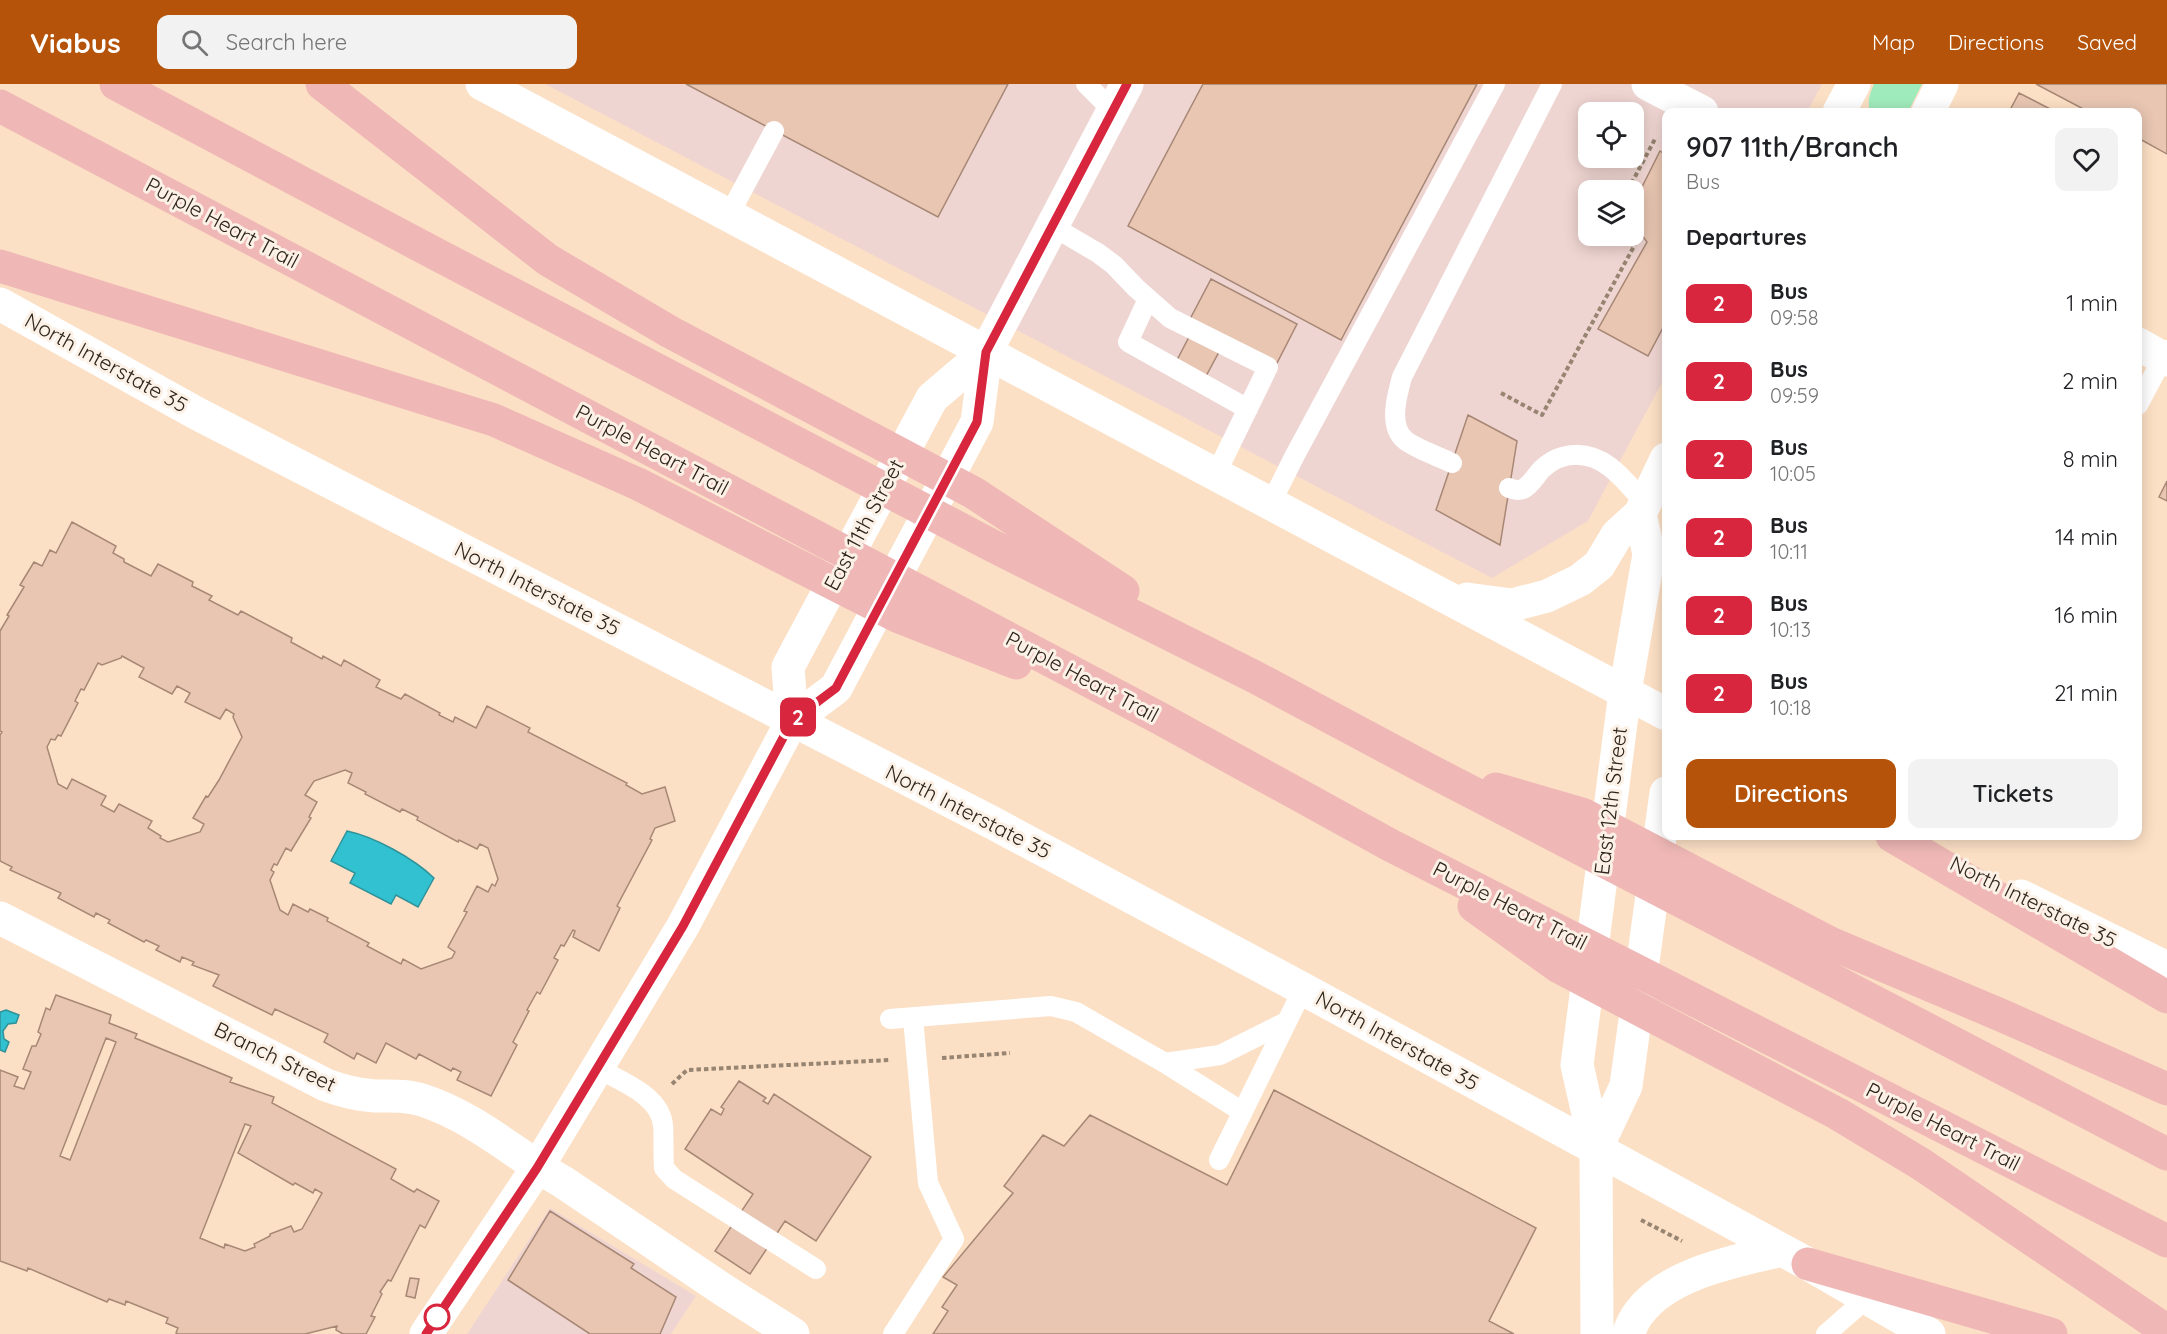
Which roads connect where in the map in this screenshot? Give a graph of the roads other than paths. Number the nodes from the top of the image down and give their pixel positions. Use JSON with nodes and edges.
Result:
{"nodes":[{"id":1,"x":116,"y":84,"type":"edge"},
{"id":2,"x":322,"y":84,"type":"edge"},
{"id":3,"x":1086,"y":84,"type":"edge"},
{"id":4,"x":1495,"y":84,"type":"edge"},
{"id":5,"x":1552,"y":84,"type":"edge"},
{"id":6,"x":1648,"y":84,"type":"edge"},
{"id":7,"x":1854,"y":84,"type":"edge"},
{"id":8,"x":1942,"y":84,"type":"edge"},
{"id":9,"x":492,"y":86,"type":"edge"},
{"id":10,"x":1120,"y":98,"type":"edge"},
{"id":11,"x":0,"y":106,"type":"edge"},
{"id":12,"x":1694,"y":108,"type":"edge"},
{"id":13,"x":1841,"y":108,"type":"edge"},
{"id":14,"x":1930,"y":108,"type":"edge"},
{"id":15,"x":774,"y":130,"type":"dead end"},
{"id":16,"x":729,"y":215,"type":"junction"},
{"id":17,"x":1052,"y":226,"type":"junction"},
{"id":18,"x":0,"y":266,"type":"edge"},
{"id":19,"x":1148,"y":299,"type":"junction"},
{"id":20,"x":0,"y":304,"type":"edge"},
{"id":21,"x":986,"y":352,"type":"junction"},
{"id":22,"x":2159,"y":353,"type":"edge"},
{"id":23,"x":2142,"y":395,"type":"edge"},
{"id":24,"x":1248,"y":409,"type":"junction"},
{"id":25,"x":1452,"y":464,"type":"dead end"},
{"id":26,"x":1662,"y":468,"type":"edge"},
{"id":27,"x":1216,"y":474,"type":"junction"},
{"id":28,"x":1509,"y":488,"type":"dead end"},
{"id":29,"x":1271,"y":503,"type":"junction"},
{"id":30,"x":1643,"y":508,"type":"junction"},
{"id":31,"x":1448,"y":597,"type":"junction"},
{"id":32,"x":1253,"y":676,"type":"junction"},
{"id":33,"x":1625,"y":692,"type":"junction"},
{"id":34,"x":1662,"y":712,"type":"edge"},
{"id":35,"x":1161,"y":719,"type":"junction"},
{"id":36,"x":792,"y":721,"type":"junction"},
{"id":37,"x":1429,"y":770,"type":"junction"},
{"id":38,"x":1662,"y":822,"type":"edge"},
{"id":39,"x":1900,"y":840,"type":"edge"},
{"id":40,"x":1907,"y":840,"type":"edge"},
{"id":41,"x":1390,"y":845,"type":"junction"},
{"id":42,"x":0,"y":918,"type":"edge"},
{"id":43,"x":2167,"y":968,"type":"edge"},
{"id":44,"x":1303,"y":989,"type":"junction"},
{"id":45,"x":2167,"y":997,"type":"edge"},
{"id":46,"x":913,"y":1017,"type":"junction"},
{"id":47,"x":890,"y":1019,"type":"dead end"},
{"id":48,"x":1286,"y":1022,"type":"junction"},
{"id":49,"x":1165,"y":1063,"type":"junction"},
{"id":50,"x":597,"y":1068,"type":"junction"},
{"id":51,"x":2167,"y":1089,"type":"edge"},
{"id":52,"x":1241,"y":1111,"type":"junction"},
{"id":53,"x":1596,"y":1149,"type":"junction"},
{"id":54,"x":2167,"y":1154,"type":"edge"},
{"id":55,"x":1219,"y":1160,"type":"dead end"},
{"id":56,"x":537,"y":1168,"type":"junction"},
{"id":57,"x":2167,"y":1241,"type":"edge"},
{"id":58,"x":1795,"y":1257,"type":"junction"},
{"id":59,"x":816,"y":1269,"type":"dead end"},
{"id":60,"x":1866,"y":1299,"type":"junction"},
{"id":61,"x":2167,"y":1331,"type":"edge"},
{"id":62,"x":1925,"y":1333,"type":"edge"},
{"id":63,"x":426,"y":1334,"type":"edge"},
{"id":64,"x":793,"y":1334,"type":"edge"},
{"id":65,"x":893,"y":1334,"type":"edge"},
{"id":66,"x":1597,"y":1334,"type":"edge"},
{"id":67,"x":1628,"y":1334,"type":"edge"},
{"id":68,"x":1826,"y":1334,"type":"edge"},
{"id":69,"x":2051,"y":1334,"type":"edge"}],
"edges":[{"from":1,"to":32,"type":"highway"},
{"from":2,"to":32,"type":"highway"},
{"from":3,"to":10,"type":"lane"},
{"from":4,"to":29,"type":"lane"},
{"from":5,"to":25,"type":"lane"},
{"from":6,"to":12,"type":"main road"},
{"from":7,"to":13,"type":"main road"},
{"from":8,"to":14,"type":"main road"},
{"from":9,"to":16,"type":"main road"},
{"from":10,"to":17,"type":"main road","name":"East 11th Street"},
{"from":11,"to":35,"type":"highway","name":"Purple Heart Trail"},
{"from":15,"to":16,"type":"lane"},
{"from":16,"to":21,"type":"main road"},
{"from":17,"to":19,"type":"lane"},
{"from":17,"to":21,"type":"main road","name":"East 11th Street"},
{"from":18,"to":35,"type":"highway"},
{"from":19,"to":24,"type":"lane"},
{"from":19,"to":24,"type":"lane"},
{"from":20,"to":36,"type":"main road","name":"North Interstate 35"},
{"from":21,"to":27,"type":"main road"},
{"from":21,"to":36,"type":"main road","name":"East 11th Street"},
{"from":21,"to":36,"type":"main road","name":"East 11th Street"},
{"from":22,"to":23,"type":"lane"},
{"from":24,"to":27,"type":"lane"},
{"from":26,"to":30,"type":"main road"},
{"from":27,"to":29,"type":"main road"},
{"from":28,"to":30,"type":"lane"},
{"from":29,"to":31,"type":"main road"},
{"from":30,"to":31,"type":"main road"},
{"from":30,"to":33,"type":"main road","name":"East 12th Street"},
{"from":31,"to":33,"type":"main road"},
{"from":32,"to":37,"type":"highway"},
{"from":33,"to":34,"type":"main road"},
{"from":33,"to":53,"type":"main road","name":"East 12th Street"},
{"from":35,"to":41,"type":"highway","name":"Purple Heart Trail"},
{"from":36,"to":44,"type":"main road","name":"North Interstate 35"},
{"from":36,"to":50,"type":"main road","name":"East 11th Street"},
{"from":37,"to":51,"type":"highway"},
{"from":37,"to":54,"type":"highway"},
{"from":38,"to":53,"type":"main road","name":"East 12th Street"},
{"from":39,"to":45,"type":"highway"},
{"from":40,"to":43,"type":"main road","name":"North Interstate 35"},
{"from":41,"to":57,"type":"highway","name":"Purple Heart Trail"},
{"from":41,"to":61,"type":"highway"},
{"from":42,"to":56,"type":"main road","name":"Branch Street"},
{"from":44,"to":48,"type":"lane"},
{"from":44,"to":53,"type":"main road","name":"North Interstate 35"},
{"from":46,"to":47,"type":"lane"},
{"from":46,"to":49,"type":"lane"},
{"from":46,"to":65,"type":"lane"},
{"from":48,"to":49,"type":"lane"},
{"from":48,"to":52,"type":"lane"},
{"from":49,"to":52,"type":"lane"},
{"from":50,"to":56,"type":"main road","name":"East 11th Street"},
{"from":50,"to":59,"type":"lane"},
{"from":52,"to":55,"type":"lane"},
{"from":53,"to":58,"type":"main road","name":"North Interstate 35"},
{"from":53,"to":66,"type":"main road","name":"East 12th Street"},
{"from":56,"to":63,"type":"main road","name":"East 11th Street"},
{"from":56,"to":64,"type":"main road","name":"Branch Street"},
{"from":58,"to":60,"type":"main road","name":"North Interstate 35"},
{"from":58,"to":67,"type":"main road"},
{"from":58,"to":69,"type":"highway"},
{"from":60,"to":62,"type":"main road","name":"North Interstate 35"},
{"from":60,"to":68,"type":"lane"}]}
